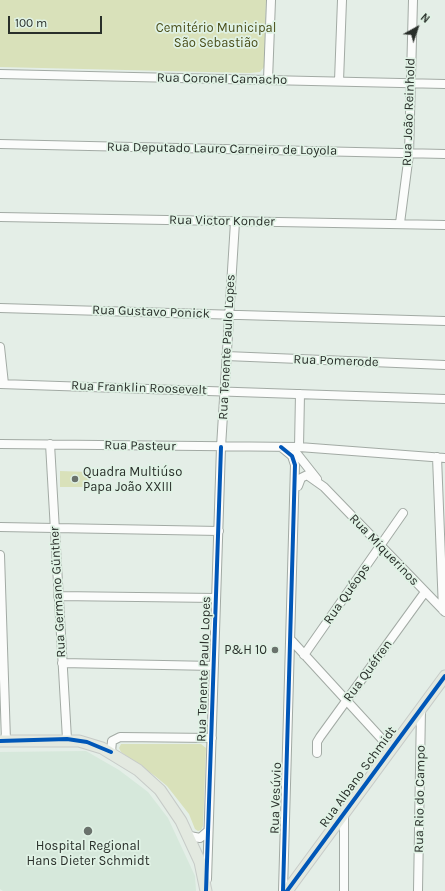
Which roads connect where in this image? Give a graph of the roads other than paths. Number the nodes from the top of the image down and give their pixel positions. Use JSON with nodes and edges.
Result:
{"nodes":[{"id":1,"x":271,"y":0,"type":"edge"},
{"id":2,"x":342,"y":0,"type":"edge"},
{"id":3,"x":413,"y":0,"type":"edge"},
{"id":4,"x":0,"y":74,"type":"edge"},
{"id":5,"x":268,"y":80,"type":"junction"},
{"id":6,"x":339,"y":81,"type":"junction"},
{"id":7,"x":411,"y":83,"type":"junction"},
{"id":8,"x":445,"y":84,"type":"edge"},
{"id":9,"x":0,"y":144,"type":"edge"},
{"id":10,"x":410,"y":154,"type":"junction"},
{"id":11,"x":445,"y":154,"type":"edge"},
{"id":12,"x":0,"y":217,"type":"edge"},
{"id":13,"x":235,"y":222,"type":"junction"},
{"id":14,"x":400,"y":223,"type":"junction"},
{"id":15,"x":445,"y":225,"type":"edge"},
{"id":16,"x":0,"y":308,"type":"edge"},
{"id":17,"x":229,"y":315,"type":"junction"},
{"id":18,"x":445,"y":321,"type":"edge"},
{"id":19,"x":0,"y":347,"type":"edge"},
{"id":20,"x":226,"y":356,"type":"junction"},
{"id":21,"x":445,"y":365,"type":"edge"},
{"id":22,"x":2,"y":384,"type":"edge"},
{"id":23,"x":224,"y":391,"type":"junction"},
{"id":24,"x":300,"y":394,"type":"junction"},
{"id":25,"x":445,"y":399,"type":"edge"},
{"id":26,"x":0,"y":444,"type":"edge"},
{"id":27,"x":50,"y":444,"type":"junction"},
{"id":28,"x":221,"y":447,"type":"junction"},
{"id":29,"x":282,"y":447,"type":"junction"},
{"id":30,"x":299,"y":447,"type":"junction"},
{"id":31,"x":318,"y":449,"type":"junction"},
{"id":32,"x":441,"y":457,"type":"edge"},
{"id":33,"x":298,"y":462,"type":"junction"},
{"id":34,"x":324,"y":487,"type":"junction"},
{"id":35,"x":295,"y":501,"type":"junction"},
{"id":36,"x":403,"y":513,"type":"dead end"},
{"id":37,"x":0,"y":527,"type":"edge"},
{"id":38,"x":54,"y":528,"type":"junction"},
{"id":39,"x":219,"y":530,"type":"junction"},
{"id":40,"x":380,"y":546,"type":"junction"},
{"id":41,"x":0,"y":555,"type":"edge"},
{"id":42,"x":425,"y":592,"type":"junction"},
{"id":43,"x":58,"y":596,"type":"junction"},
{"id":44,"x":216,"y":598,"type":"junction"},
{"id":45,"x":444,"y":611,"type":"edge"},
{"id":46,"x":292,"y":641,"type":"junction"},
{"id":47,"x":304,"y":655,"type":"junction"},
{"id":48,"x":62,"y":663,"type":"junction"},
{"id":49,"x":214,"y":666,"type":"junction"},
{"id":50,"x":445,"y":676,"type":"edge"},
{"id":51,"x":346,"y":701,"type":"junction"},
{"id":52,"x":421,"y":708,"type":"junction"},
{"id":53,"x":212,"y":738,"type":"junction"},
{"id":54,"x":67,"y":739,"type":"junction"},
{"id":55,"x":3,"y":741,"type":"edge"},
{"id":56,"x":391,"y":749,"type":"junction"},
{"id":57,"x":111,"y":752,"type":"junction"},
{"id":58,"x":317,"y":753,"type":"dead end"},
{"id":59,"x":344,"y":814,"type":"junction"},
{"id":60,"x":208,"y":831,"type":"junction"},
{"id":61,"x":190,"y":836,"type":"junction"},
{"id":62,"x":206,"y":891,"type":"edge"},
{"id":63,"x":283,"y":891,"type":"edge"},
{"id":64,"x":287,"y":891,"type":"edge"},
{"id":65,"x":344,"y":891,"type":"edge"},
{"id":66,"x":418,"y":891,"type":"edge"}],
"edges":[{"from":1,"to":5,"type":"street"},
{"from":2,"to":6,"type":"street"},
{"from":3,"to":7,"type":"street","name":"Rua João Reinhold"},
{"from":4,"to":5,"type":"street","name":"Rua Coronel Camacho"},
{"from":5,"to":6,"type":"street","name":"Rua Coronel Camacho"},
{"from":6,"to":7,"type":"street","name":"Rua Coronel Camacho"},
{"from":7,"to":8,"type":"street","name":"Rua Coronel Camacho"},
{"from":7,"to":10,"type":"street","name":"Rua João Reinhold"},
{"from":9,"to":10,"type":"street","name":"Rua Deputado Lauro Carneiro de Loyola"},
{"from":10,"to":11,"type":"street","name":"Rua Deputado Lauro Carneiro de Loyola"},
{"from":10,"to":14,"type":"street","name":"Rua João Reinhold"},
{"from":12,"to":13,"type":"street","name":"Rua Victor Konder"},
{"from":13,"to":14,"type":"street","name":"Rua Victor Konder"},
{"from":13,"to":17,"type":"street","name":"Rua Tenente Paulo Lopes"},
{"from":14,"to":15,"type":"street","name":"Rua Victor Konder"},
{"from":16,"to":17,"type":"street","name":"Rua Gustavo Ponick"},
{"from":17,"to":18,"type":"street","name":"Rua Gustavo Ponick"},
{"from":17,"to":20,"type":"street","name":"Rua Tenente Paulo Lopes"},
{"from":19,"to":22,"type":"street"},
{"from":20,"to":21,"type":"street","name":"Rua Pomerode"},
{"from":20,"to":23,"type":"street","name":"Rua Tenente Paulo Lopes"},
{"from":22,"to":23,"type":"street","name":"Rua Franklin Roosevelt"},
{"from":23,"to":24,"type":"street","name":"Rua Franklin Roosevelt"},
{"from":23,"to":28,"type":"street","name":"Rua Tenente Paulo Lopes"},
{"from":24,"to":25,"type":"street","name":"Rua Franklin Roosevelt"},
{"from":24,"to":30,"type":"street"},
{"from":26,"to":27,"type":"street","name":"Rua Pasteur"},
{"from":27,"to":28,"type":"street","name":"Rua Pasteur"},
{"from":27,"to":38,"type":"street","name":"Rua Germano Günther"},
{"from":28,"to":29,"type":"street","name":"Rua Pasteur"},
{"from":28,"to":39,"type":"street","name":"Rua Tenente Paulo Lopes"},
{"from":29,"to":30,"type":"street","name":"Rua Pasteur"},
{"from":29,"to":33,"type":"street"},
{"from":30,"to":31,"type":"street","name":"Rua Pasteur"},
{"from":31,"to":32,"type":"street","name":"Rua Pasteur"},
{"from":31,"to":33,"type":"street"},
{"from":32,"to":45,"type":"street"},
{"from":33,"to":34,"type":"street","name":"Rua Miquerinos"},
{"from":33,"to":35,"type":"street","name":"Rua Vesúvio"},
{"from":34,"to":35,"type":"street","name":"Rua Miquerinos"},
{"from":34,"to":40,"type":"street","name":"Rua Miquerinos"},
{"from":35,"to":46,"type":"street","name":"Rua Vesúvio"},
{"from":36,"to":40,"type":"street","name":"Rua Quéops"},
{"from":37,"to":38,"type":"street"},
{"from":38,"to":39,"type":"street"},
{"from":38,"to":43,"type":"street","name":"Rua Germano Günther"},
{"from":39,"to":44,"type":"street","name":"Rua Tenente Paulo Lopes"},
{"from":40,"to":42,"type":"street","name":"Rua Miquerinos"},
{"from":40,"to":47,"type":"street","name":"Rua Quéops"},
{"from":41,"to":55,"type":"street"},
{"from":42,"to":45,"type":"street","name":"Rua Miquerinos"},
{"from":42,"to":51,"type":"street","name":"Rua Quéfren"},
{"from":43,"to":44,"type":"street"},
{"from":43,"to":48,"type":"street","name":"Rua Germano Günther"},
{"from":44,"to":49,"type":"street","name":"Rua Tenente Paulo Lopes"},
{"from":46,"to":47,"type":"street"},
{"from":46,"to":63,"type":"street","name":"Rua Vesúvio"},
{"from":47,"to":51,"type":"street"},
{"from":48,"to":49,"type":"street"},
{"from":48,"to":54,"type":"street","name":"Rua Germano Günther"},
{"from":49,"to":53,"type":"street","name":"Rua Tenente Paulo Lopes"},
{"from":50,"to":52,"type":"main road","name":"Rua Albano Schmidt"},
{"from":51,"to":56,"type":"street"},
{"from":51,"to":58,"type":"street","name":"Rua Quéfren"},
{"from":52,"to":56,"type":"main road","name":"Rua Albano Schmidt"},
{"from":52,"to":66,"type":"street","name":"Rua Rio do Campo"},
{"from":53,"to":57,"type":"street"},
{"from":53,"to":60,"type":"street","name":"Rua Tenente Paulo Lopes"},
{"from":54,"to":55,"type":"main road"},
{"from":54,"to":57,"type":"main road"},
{"from":56,"to":59,"type":"main road","name":"Rua Albano Schmidt"},
{"from":57,"to":61,"type":"main road"},
{"from":59,"to":64,"type":"main road","name":"Rua Albano Schmidt"},
{"from":59,"to":65,"type":"street"},
{"from":60,"to":61,"type":"street"},
{"from":60,"to":62,"type":"street","name":"Rua Tenente Paulo Lopes"},
{"from":61,"to":62,"type":"main road"}]}
